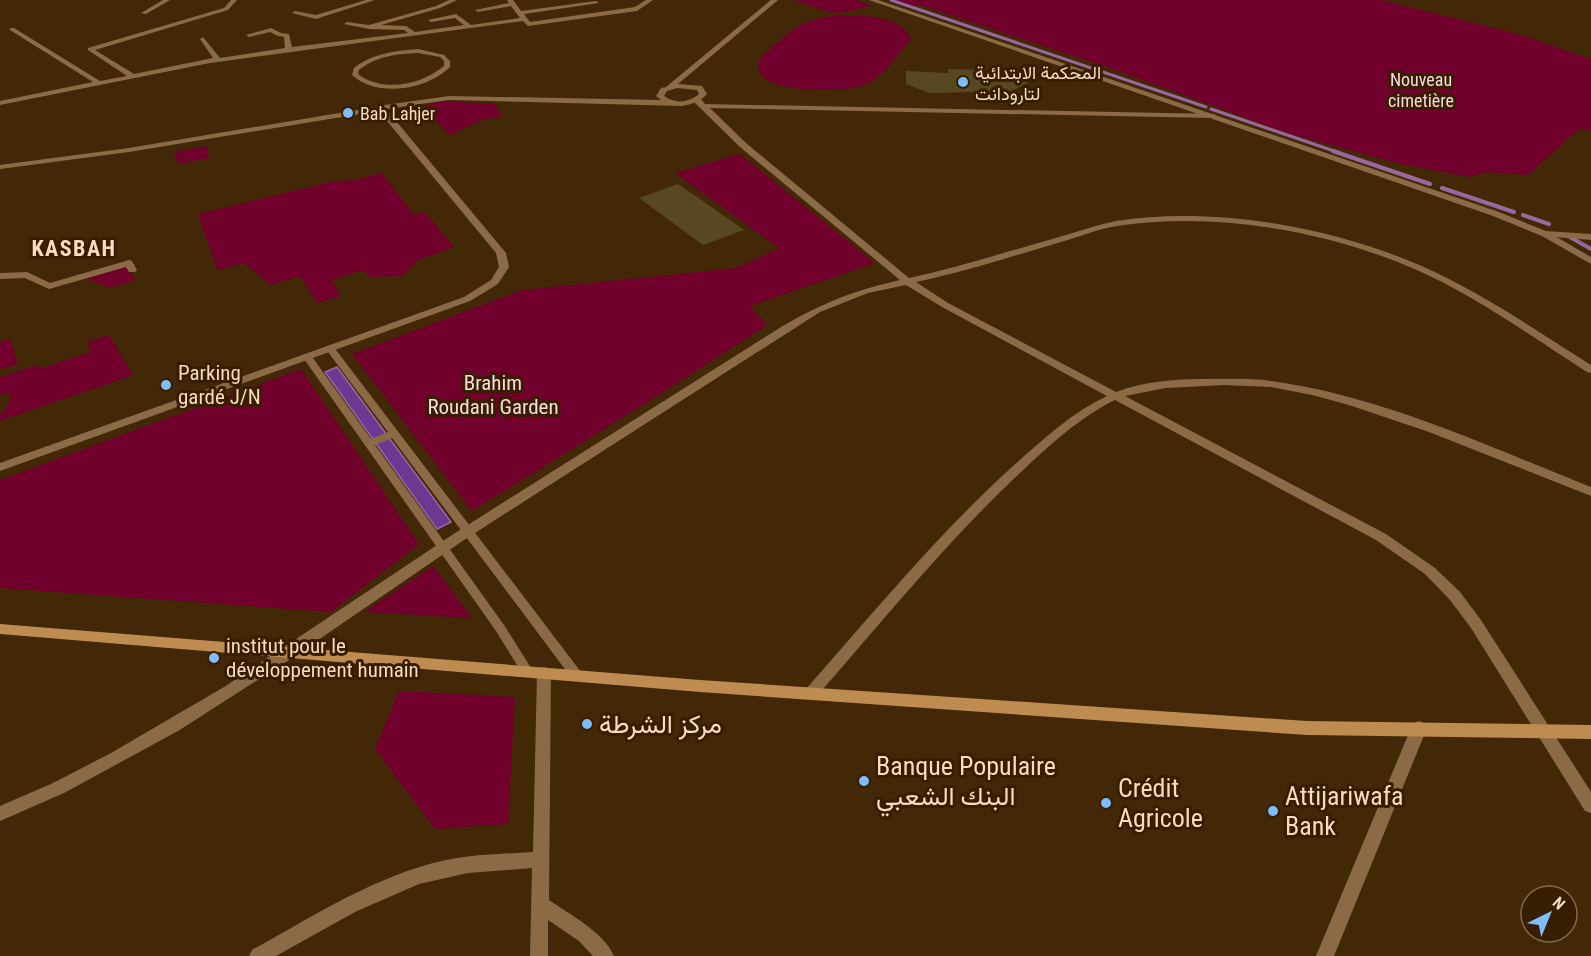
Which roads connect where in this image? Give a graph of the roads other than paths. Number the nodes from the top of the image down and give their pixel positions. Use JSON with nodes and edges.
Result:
{"nodes":[{"id":1,"x":167,"y":0,"type":"edge"},
{"id":2,"x":234,"y":0,"type":"edge"},
{"id":3,"x":372,"y":0,"type":"edge"},
{"id":4,"x":454,"y":0,"type":"edge"},
{"id":5,"x":588,"y":0,"type":"edge"},
{"id":6,"x":650,"y":0,"type":"edge"},
{"id":7,"x":775,"y":0,"type":"edge"},
{"id":8,"x":872,"y":0,"type":"edge"},
{"id":9,"x":511,"y":2,"type":"edge"},
{"id":10,"x":596,"y":3,"type":"junction"},
{"id":11,"x":478,"y":10,"type":"dead end"},
{"id":12,"x":144,"y":13,"type":"dead end"},
{"id":13,"x":295,"y":13,"type":"dead end"},
{"id":14,"x":611,"y":13,"type":"junction"},
{"id":15,"x":522,"y":16,"type":"junction"},
{"id":16,"x":431,"y":20,"type":"dead end"},
{"id":17,"x":347,"y":24,"type":"dead end"},
{"id":18,"x":369,"y":27,"type":"junction"},
{"id":19,"x":470,"y":27,"type":"junction"},
{"id":20,"x":12,"y":29,"type":"dead end"},
{"id":21,"x":249,"y":35,"type":"dead end"},
{"id":22,"x":414,"y":35,"type":"junction"},
{"id":23,"x":203,"y":39,"type":"dead end"},
{"id":24,"x":289,"y":49,"type":"junction"},
{"id":25,"x":403,"y":52,"type":"joint"},
{"id":26,"x":218,"y":60,"type":"junction"},
{"id":27,"x":693,"y":68,"type":"junction"},
{"id":28,"x":132,"y":76,"type":"junction"},
{"id":29,"x":99,"y":83,"type":"junction"},
{"id":30,"x":669,"y":88,"type":"junction"},
{"id":31,"x":702,"y":91,"type":"junction"},
{"id":32,"x":661,"y":93,"type":"junction"},
{"id":33,"x":0,"y":103,"type":"edge"},
{"id":34,"x":620,"y":103,"type":"junction"},
{"id":35,"x":678,"y":103,"type":"junction"},
{"id":36,"x":701,"y":103,"type":"junction"},
{"id":37,"x":381,"y":108,"type":"junction"},
{"id":38,"x":1212,"y":116,"type":"junction"},
{"id":39,"x":0,"y":167,"type":"edge"},
{"id":40,"x":1545,"y":234,"type":"junction"},
{"id":41,"x":1591,"y":237,"type":"edge"},
{"id":42,"x":1591,"y":261,"type":"edge"},
{"id":43,"x":132,"y":270,"type":"dead end"},
{"id":44,"x":0,"y":276,"type":"edge"},
{"id":45,"x":907,"y":281,"type":"junction"},
{"id":46,"x":330,"y":348,"type":"junction"},
{"id":47,"x":307,"y":356,"type":"junction"},
{"id":48,"x":1591,"y":370,"type":"edge"},
{"id":49,"x":1116,"y":396,"type":"junction"},
{"id":50,"x":395,"y":434,"type":"junction"},
{"id":51,"x":368,"y":444,"type":"junction"},
{"id":52,"x":0,"y":467,"type":"edge"},
{"id":53,"x":1591,"y":492,"type":"edge"},
{"id":54,"x":468,"y":531,"type":"junction"},
{"id":55,"x":442,"y":548,"type":"junction"},
{"id":56,"x":0,"y":629,"type":"edge"},
{"id":57,"x":290,"y":652,"type":"junction"},
{"id":58,"x":527,"y":671,"type":"junction"},
{"id":59,"x":544,"y":673,"type":"junction"},
{"id":60,"x":577,"y":676,"type":"junction"},
{"id":61,"x":811,"y":693,"type":"junction"},
{"id":62,"x":1419,"y":728,"type":"junction"},
{"id":63,"x":1543,"y":732,"type":"junction"},
{"id":64,"x":1591,"y":732,"type":"edge"},
{"id":65,"x":1591,"y":806,"type":"edge"},
{"id":66,"x":0,"y":814,"type":"edge"},
{"id":67,"x":540,"y":859,"type":"junction"},
{"id":68,"x":540,"y":904,"type":"junction"},
{"id":69,"x":258,"y":956,"type":"edge"},
{"id":70,"x":539,"y":956,"type":"edge"},
{"id":71,"x":606,"y":956,"type":"edge"},
{"id":72,"x":1325,"y":956,"type":"edge"}],
"edges":[{"from":1,"to":12,"type":"street"},
{"from":2,"to":28,"type":"street"},
{"from":3,"to":13,"type":"street"},
{"from":4,"to":18,"type":"street"},
{"from":5,"to":10,"type":"street"},
{"from":6,"to":14,"type":"street"},
{"from":7,"to":27,"type":"street"},
{"from":8,"to":38,"type":"street"},
{"from":9,"to":11,"type":"street"},
{"from":9,"to":15,"type":"street"},
{"from":10,"to":14,"type":"street"},
{"from":10,"to":15,"type":"street"},
{"from":14,"to":15,"type":"street"},
{"from":15,"to":19,"type":"street"},
{"from":16,"to":19,"type":"street"},
{"from":17,"to":18,"type":"street"},
{"from":18,"to":22,"type":"street"},
{"from":19,"to":22,"type":"street"},
{"from":20,"to":29,"type":"street"},
{"from":21,"to":24,"type":"street"},
{"from":22,"to":24,"type":"street"},
{"from":23,"to":26,"type":"street"},
{"from":24,"to":26,"type":"street"},
{"from":25,"to":25,"type":"street"},
{"from":26,"to":28,"type":"street"},
{"from":27,"to":30,"type":"street"},
{"from":27,"to":31,"type":"street"},
{"from":28,"to":29,"type":"street"},
{"from":29,"to":33,"type":"street"},
{"from":30,"to":31,"type":"street"},
{"from":30,"to":32,"type":"street"},
{"from":31,"to":36,"type":"street"},
{"from":32,"to":34,"type":"street"},
{"from":32,"to":35,"type":"street"},
{"from":34,"to":35,"type":"street"},
{"from":34,"to":37,"type":"street"},
{"from":35,"to":36,"type":"street"},
{"from":36,"to":38,"type":"street"},
{"from":36,"to":45,"type":"street"},
{"from":37,"to":39,"type":"street"},
{"from":37,"to":46,"type":"street"},
{"from":38,"to":40,"type":"street"},
{"from":40,"to":41,"type":"street"},
{"from":40,"to":42,"type":"street"},
{"from":43,"to":44,"type":"street"},
{"from":45,"to":48,"type":"street"},
{"from":45,"to":49,"type":"street"},
{"from":45,"to":54,"type":"street"},
{"from":46,"to":47,"type":"street"},
{"from":46,"to":50,"type":"street"},
{"from":47,"to":51,"type":"street"},
{"from":47,"to":52,"type":"street"},
{"from":49,"to":53,"type":"street"},
{"from":49,"to":61,"type":"street"},
{"from":49,"to":63,"type":"street"},
{"from":50,"to":51,"type":"street"},
{"from":50,"to":54,"type":"street"},
{"from":51,"to":55,"type":"street"},
{"from":54,"to":55,"type":"street"},
{"from":54,"to":60,"type":"street"},
{"from":55,"to":57,"type":"street"},
{"from":55,"to":58,"type":"street"},
{"from":56,"to":57,"type":"main road"},
{"from":57,"to":58,"type":"main road"},
{"from":57,"to":66,"type":"street"},
{"from":58,"to":59,"type":"main road"},
{"from":59,"to":60,"type":"main road"},
{"from":59,"to":67,"type":"street"},
{"from":60,"to":61,"type":"main road"},
{"from":61,"to":62,"type":"main road"},
{"from":62,"to":63,"type":"main road"},
{"from":62,"to":72,"type":"street"},
{"from":63,"to":64,"type":"main road"},
{"from":63,"to":65,"type":"street"},
{"from":67,"to":68,"type":"street"},
{"from":67,"to":69,"type":"street"},
{"from":68,"to":70,"type":"street"},
{"from":68,"to":71,"type":"street"}]}
